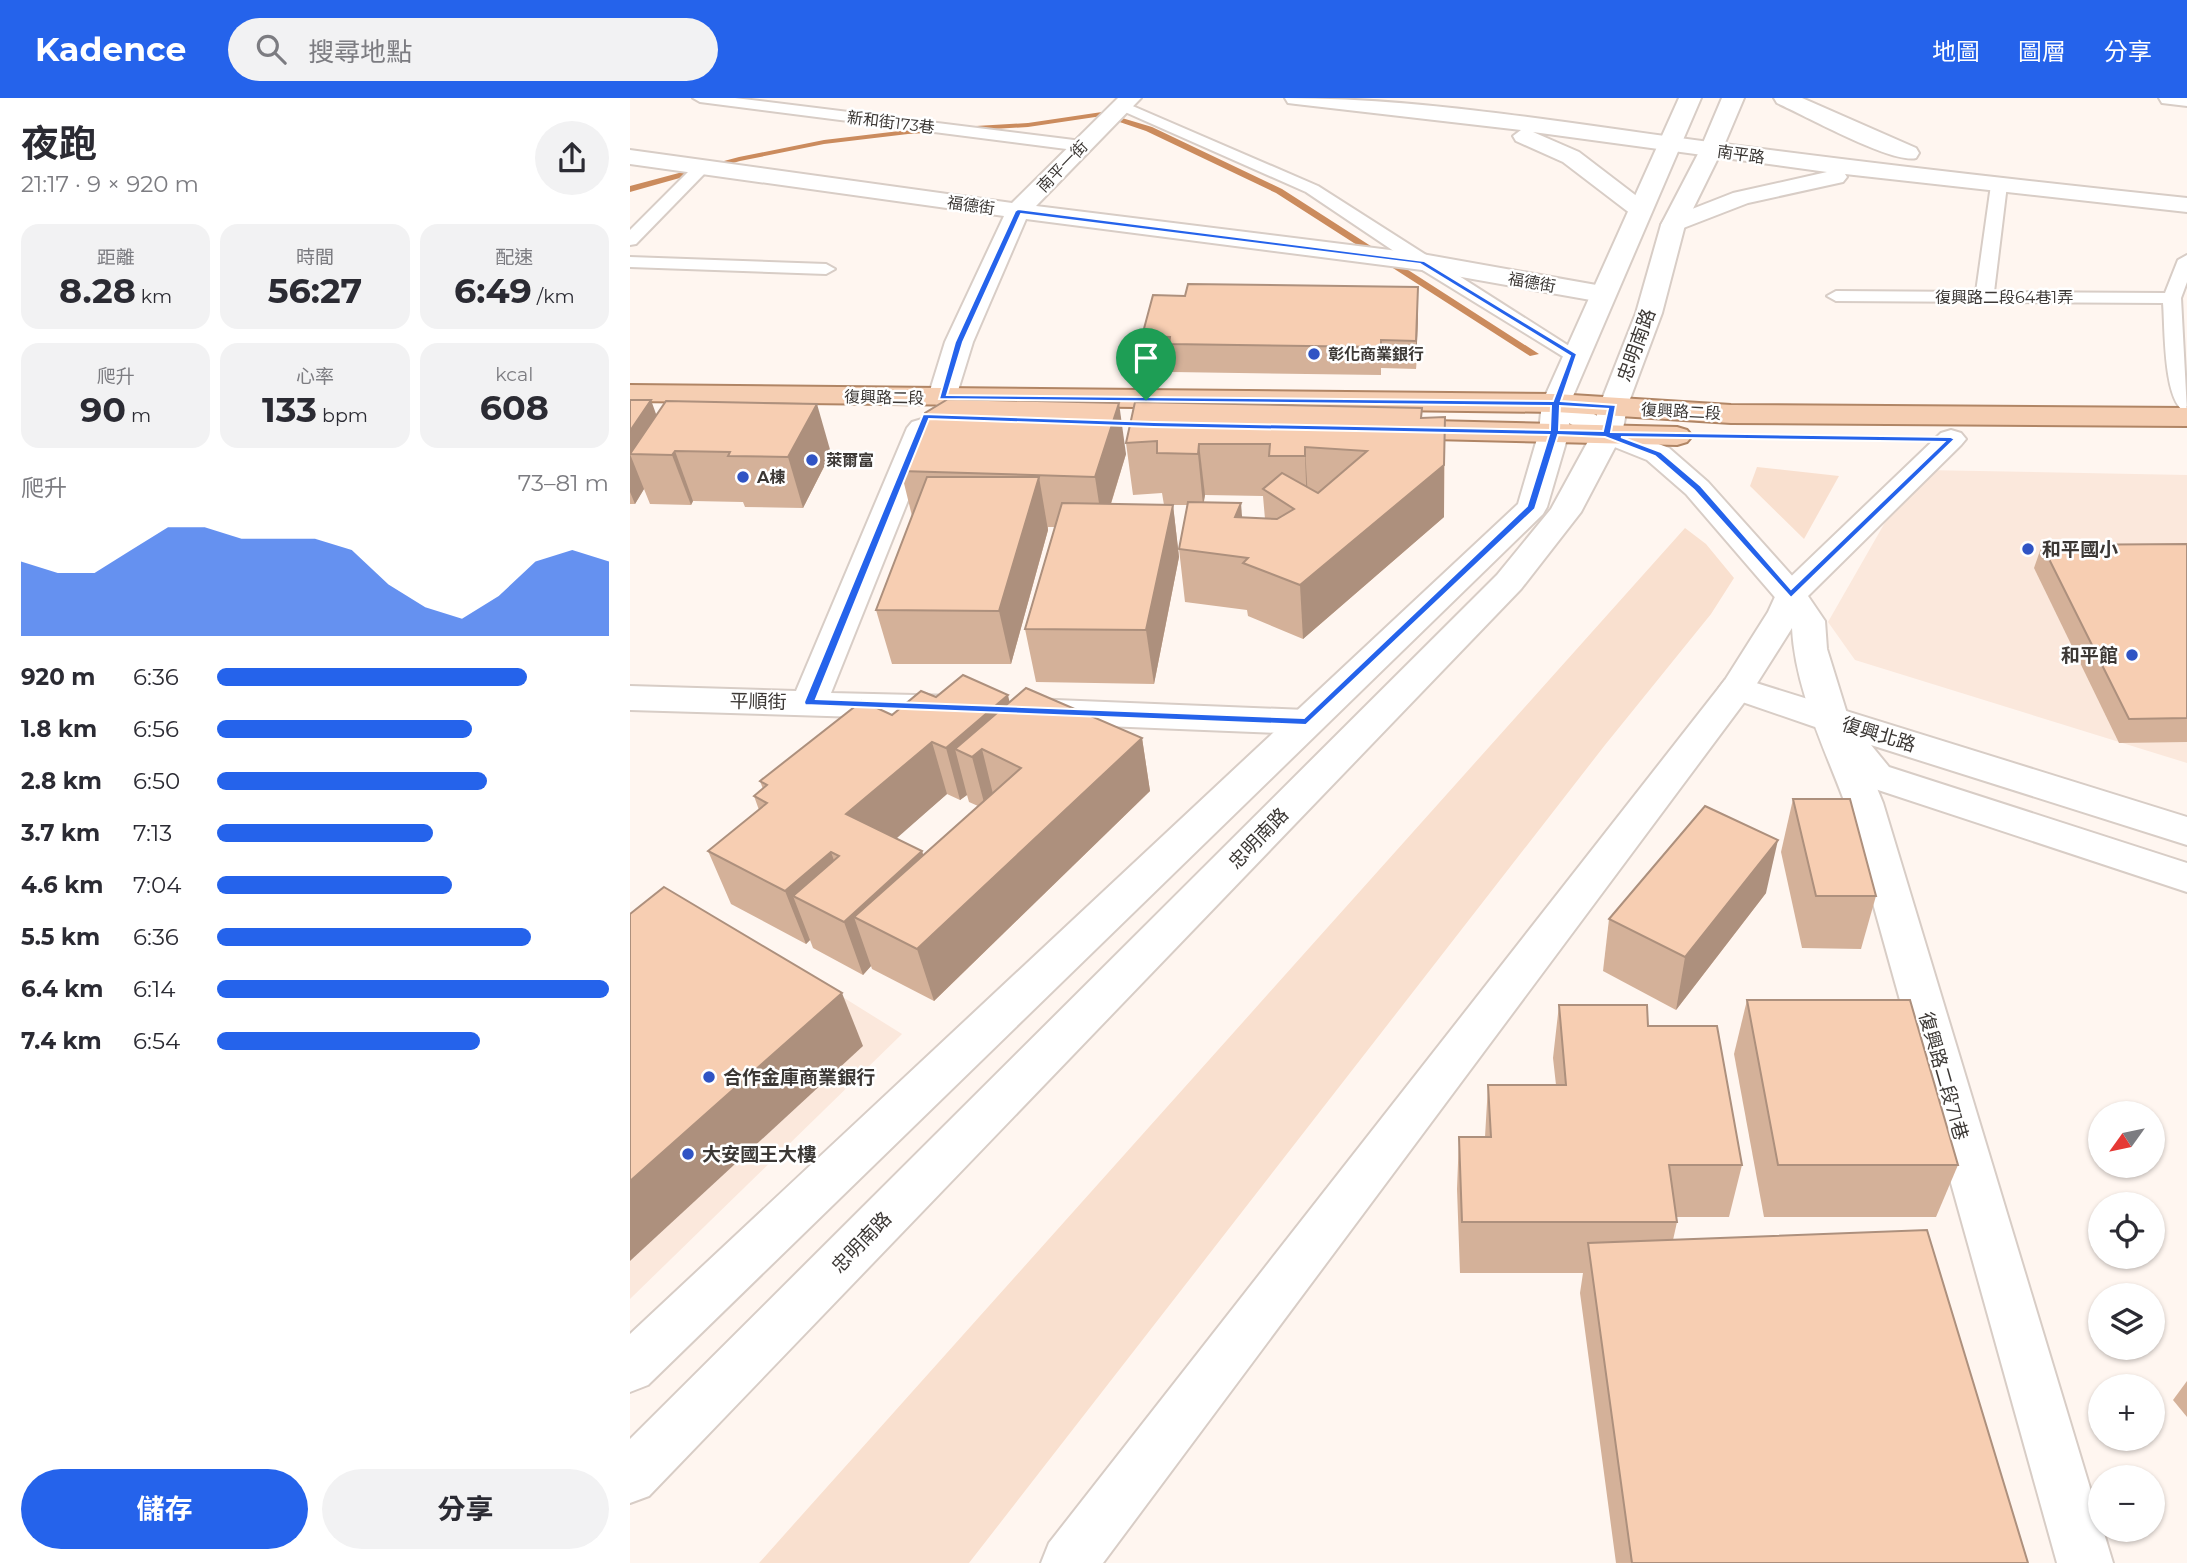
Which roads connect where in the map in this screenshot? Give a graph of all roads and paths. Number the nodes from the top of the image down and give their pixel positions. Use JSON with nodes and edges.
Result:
{"nodes":[{"id":1,"x":700,"y":98,"type":"edge"},
{"id":2,"x":1296,"y":98,"type":"edge"},
{"id":3,"x":1690,"y":98,"type":"edge"},
{"id":4,"x":1733,"y":98,"type":"edge"},
{"id":5,"x":1785,"y":98,"type":"edge"},
{"id":6,"x":2170,"y":98,"type":"edge"},
{"id":7,"x":1498,"y":100,"type":"edge"},
{"id":8,"x":2187,"y":100,"type":"edge"},
{"id":9,"x":1125,"y":102,"type":"edge"},
{"id":10,"x":1464,"y":105,"type":"edge"},
{"id":11,"x":1672,"y":135,"type":"junction"},
{"id":12,"x":1715,"y":141,"type":"junction"},
{"id":13,"x":1082,"y":146,"type":"junction"},
{"id":14,"x":1908,"y":153,"type":"junction"},
{"id":15,"x":630,"y":157,"type":"edge"},
{"id":16,"x":702,"y":167,"type":"junction"},
{"id":17,"x":1888,"y":173,"type":"junction"},
{"id":18,"x":1999,"y":185,"type":"junction"},
{"id":19,"x":2187,"y":187,"type":"edge"},
{"id":20,"x":2187,"y":205,"type":"edge"},
{"id":21,"x":1639,"y":209,"type":"junction"},
{"id":22,"x":1018,"y":211,"type":"junction"},
{"id":23,"x":1673,"y":225,"type":"junction"},
{"id":24,"x":630,"y":240,"type":"edge"},
{"id":25,"x":2187,"y":260,"type":"edge"},
{"id":26,"x":630,"y":262,"type":"edge"},
{"id":27,"x":1422,"y":262,"type":"junction"},
{"id":28,"x":826,"y":269,"type":"dead end"},
{"id":29,"x":1602,"y":294,"type":"junction"},
{"id":30,"x":1836,"y":296,"type":"dead end"},
{"id":31,"x":1984,"y":298,"type":"junction"},
{"id":32,"x":2172,"y":298,"type":"junction"},
{"id":33,"x":1574,"y":355,"type":"junction"},
{"id":34,"x":630,"y":393,"type":"edge"},
{"id":35,"x":2187,"y":406,"type":"edge"},
{"id":36,"x":934,"y":407,"type":"junction"},
{"id":37,"x":630,"y":414,"type":"edge"},
{"id":38,"x":2187,"y":417,"type":"edge"},
{"id":39,"x":1555,"y":418,"type":"junction"},
{"id":40,"x":1610,"y":421,"type":"junction"},
{"id":41,"x":1265,"y":427,"type":"edge"},
{"id":42,"x":1361,"y":429,"type":"edge"},
{"id":43,"x":1951,"y":439,"type":"junction"},
{"id":44,"x":2187,"y":441,"type":"edge"},
{"id":45,"x":1791,"y":595,"type":"junction"},
{"id":46,"x":1737,"y":688,"type":"junction"},
{"id":47,"x":630,"y":698,"type":"edge"},
{"id":48,"x":809,"y":702,"type":"junction"},
{"id":49,"x":1831,"y":720,"type":"junction"},
{"id":50,"x":1306,"y":722,"type":"junction"},
{"id":51,"x":2187,"y":831,"type":"edge"},
{"id":52,"x":2187,"y":878,"type":"edge"},
{"id":53,"x":630,"y":1368,"type":"edge"},
{"id":54,"x":630,"y":1477,"type":"edge"},
{"id":55,"x":1069,"y":1563,"type":"edge"},
{"id":56,"x":2085,"y":1563,"type":"edge"}],
"edges":[{"from":1,"to":13,"type":"lane","name":"新和街173巷"},
{"from":2,"to":10,"type":"street","name":"南平路"},
{"from":3,"to":11,"type":"street"},
{"from":4,"to":12,"type":"street","name":"忠明南路"},
{"from":5,"to":14,"type":"street"},
{"from":6,"to":8,"type":"street"},
{"from":7,"to":10,"type":"street"},
{"from":9,"to":13,"type":"street","name":"南平一街"},
{"from":9,"to":27,"type":"lane"},
{"from":10,"to":11,"type":"street","name":"南平路"},
{"from":10,"to":21,"type":"street"},
{"from":11,"to":12,"type":"street","name":"南平路"},
{"from":11,"to":21,"type":"street"},
{"from":12,"to":14,"type":"street","name":"南平路"},
{"from":12,"to":17,"type":"street","name":"南平路"},
{"from":12,"to":23,"type":"street","name":"忠明南路"},
{"from":13,"to":22,"type":"street","name":"南平一街"},
{"from":14,"to":19,"type":"street","name":"南平路"},
{"from":15,"to":16,"type":"street","name":"福德街"},
{"from":16,"to":22,"type":"street","name":"福德街"},
{"from":16,"to":24,"type":"lane"},
{"from":17,"to":18,"type":"street","name":"南平路"},
{"from":17,"to":23,"type":"street"},
{"from":18,"to":20,"type":"street","name":"南平路"},
{"from":18,"to":31,"type":"lane"},
{"from":21,"to":29,"type":"street"},
{"from":22,"to":27,"type":"street","name":"福德街"},
{"from":22,"to":36,"type":"street","name":"南平一街"},
{"from":23,"to":40,"type":"street","name":"忠明南路"},
{"from":25,"to":32,"type":"lane"},
{"from":26,"to":28,"type":"lane"},
{"from":27,"to":29,"type":"street","name":"福德街"},
{"from":27,"to":33,"type":"lane"},
{"from":29,"to":33,"type":"street"},
{"from":30,"to":31,"type":"lane","name":"復興路二段64巷1弄"},
{"from":31,"to":32,"type":"lane","name":"復興路二段64巷1弄"},
{"from":32,"to":35,"type":"lane"},
{"from":33,"to":39,"type":"street"},
{"from":34,"to":36,"type":"main road","name":"復興路二段"},
{"from":36,"to":37,"type":"main road","name":"復興路二段"},
{"from":36,"to":39,"type":"main road","name":"復興路二段"},
{"from":36,"to":41,"type":"main road","name":"復興路二段"},
{"from":36,"to":48,"type":"street","name":"南平一街"},
{"from":38,"to":40,"type":"main road","name":"復興路二段"},
{"from":39,"to":40,"type":"main road","name":"復興路二段"},
{"from":39,"to":42,"type":"main road","name":"復興路二段"},
{"from":39,"to":50,"type":"street"},
{"from":40,"to":43,"type":"main road","name":"復興路二段"},
{"from":40,"to":45,"type":"street","name":"復興路二段71巷"},
{"from":40,"to":54,"type":"street","name":"忠明南路"},
{"from":43,"to":44,"type":"main road","name":"復興路二段"},
{"from":43,"to":45,"type":"street"},
{"from":45,"to":46,"type":"street"},
{"from":45,"to":49,"type":"street","name":"復興路二段71巷"},
{"from":46,"to":49,"type":"street"},
{"from":46,"to":55,"type":"street"},
{"from":47,"to":48,"type":"street","name":"平順街"},
{"from":48,"to":50,"type":"street","name":"平順街"},
{"from":49,"to":51,"type":"street","name":"復興北路"},
{"from":49,"to":52,"type":"street","name":"復興北路"},
{"from":49,"to":56,"type":"street","name":"復興路二段71巷"},
{"from":50,"to":53,"type":"street"}]}
